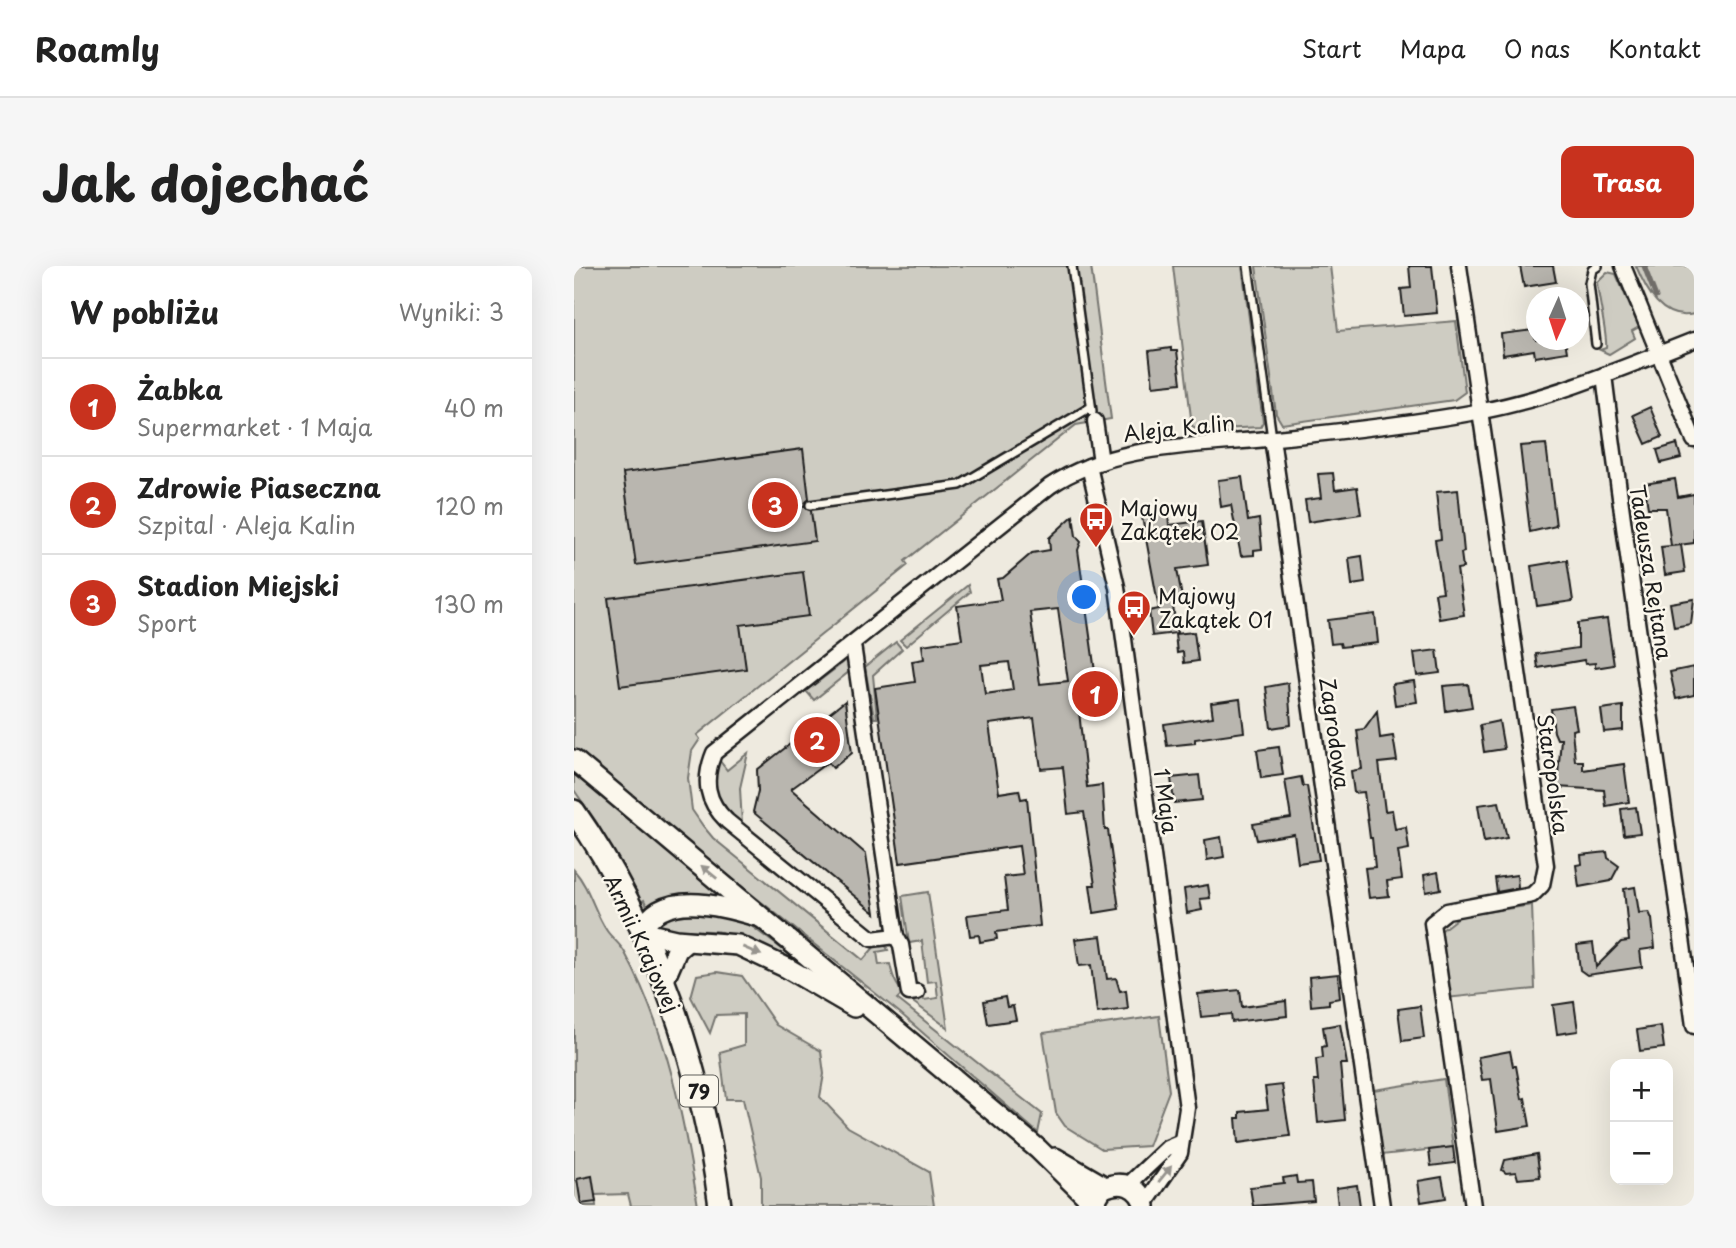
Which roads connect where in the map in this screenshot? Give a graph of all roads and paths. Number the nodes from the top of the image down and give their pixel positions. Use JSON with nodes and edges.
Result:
{"nodes":[{"id":1,"x":1072,"y":266,"type":"edge"},
{"id":2,"x":1248,"y":266,"type":"edge"},
{"id":3,"x":1459,"y":266,"type":"edge"},
{"id":4,"x":1598,"y":266,"type":"edge"},
{"id":5,"x":1623,"y":266,"type":"edge"},
{"id":6,"x":1694,"y":340,"type":"edge"},
{"id":7,"x":1596,"y":344,"type":"dead end"},
{"id":8,"x":1660,"y":353,"type":"junction"},
{"id":9,"x":1604,"y":375,"type":"junction"},
{"id":10,"x":1480,"y":411,"type":"junction"},
{"id":11,"x":1093,"y":414,"type":"junction"},
{"id":12,"x":1272,"y":438,"type":"junction"},
{"id":13,"x":1694,"y":440,"type":"edge"},
{"id":14,"x":1095,"y":464,"type":"junction"},
{"id":15,"x":810,"y":505,"type":"dead end"},
{"id":16,"x":853,"y":645,"type":"junction"},
{"id":17,"x":574,"y":760,"type":"edge"},
{"id":18,"x":574,"y":811,"type":"edge"},
{"id":19,"x":760,"y":917,"type":"junction"},
{"id":20,"x":641,"y":932,"type":"junction"},
{"id":21,"x":896,"y":936,"type":"junction"},
{"id":22,"x":685,"y":942,"type":"junction"},
{"id":23,"x":664,"y":980,"type":"junction"},
{"id":24,"x":917,"y":992,"type":"dead end"},
{"id":25,"x":1694,"y":1026,"type":"edge"},
{"id":26,"x":889,"y":1027,"type":"junction"},
{"id":27,"x":1179,"y":1143,"type":"junction"},
{"id":28,"x":1128,"y":1185,"type":"junction"},
{"id":29,"x":1096,"y":1199,"type":"edge"},
{"id":30,"x":1145,"y":1205,"type":"edge"},
{"id":31,"x":720,"y":1206,"type":"edge"},
{"id":32,"x":1382,"y":1206,"type":"edge"},
{"id":33,"x":1473,"y":1206,"type":"edge"}],
"edges":[{"from":1,"to":11,"type":"lane","name":"1 Maja"},
{"from":2,"to":12,"type":"lane","name":"Zagrodowa"},
{"from":3,"to":10,"type":"street","name":"Staropolska"},
{"from":4,"to":7,"type":"lane"},
{"from":5,"to":8,"type":"street"},
{"from":6,"to":8,"type":"street","name":"Aleja Kalin"},
{"from":8,"to":9,"type":"street","name":"Aleja Kalin"},
{"from":8,"to":13,"type":"street"},
{"from":9,"to":10,"type":"street","name":"Aleja Kalin"},
{"from":9,"to":25,"type":"street","name":"Tadeusza Rejtana"},
{"from":10,"to":12,"type":"street","name":"Aleja Kalin"},
{"from":10,"to":33,"type":"street","name":"Staropolska"},
{"from":11,"to":14,"type":"street","name":"1 Maja"},
{"from":11,"to":15,"type":"lane"},
{"from":12,"to":14,"type":"street","name":"Aleja Kalin"},
{"from":12,"to":32,"type":"street","name":"Zagrodowa"},
{"from":14,"to":16,"type":"street","name":"Aleja Kalin"},
{"from":14,"to":27,"type":"street","name":"1 Maja"},
{"from":16,"to":21,"type":"street"},
{"from":16,"to":21,"type":"street","name":"Aleja Kalin"},
{"from":19,"to":17,"type":"street","one_way":true},
{"from":18,"to":20,"type":"main road","name":"Armii Krajowej","number":"79"},
{"from":19,"to":20,"type":"street"},
{"from":19,"to":26,"type":"street"},
{"from":20,"to":22,"type":"street"},
{"from":20,"to":23,"type":"main road","name":"Armii Krajowej","number":"79"},
{"from":21,"to":24,"type":"street"},
{"from":22,"to":23,"type":"street"},
{"from":22,"to":26,"type":"street","one_way":true},
{"from":23,"to":31,"type":"main road","name":"Armii Krajowej","number":"79"},
{"from":26,"to":29,"type":"street"},
{"from":27,"to":28,"type":"street"},
{"from":30,"to":27,"type":"street","name":"1 Maja","one_way":true},
{"from":28,"to":29,"type":"street"},
{"from":28,"to":30,"type":"street"}]}
